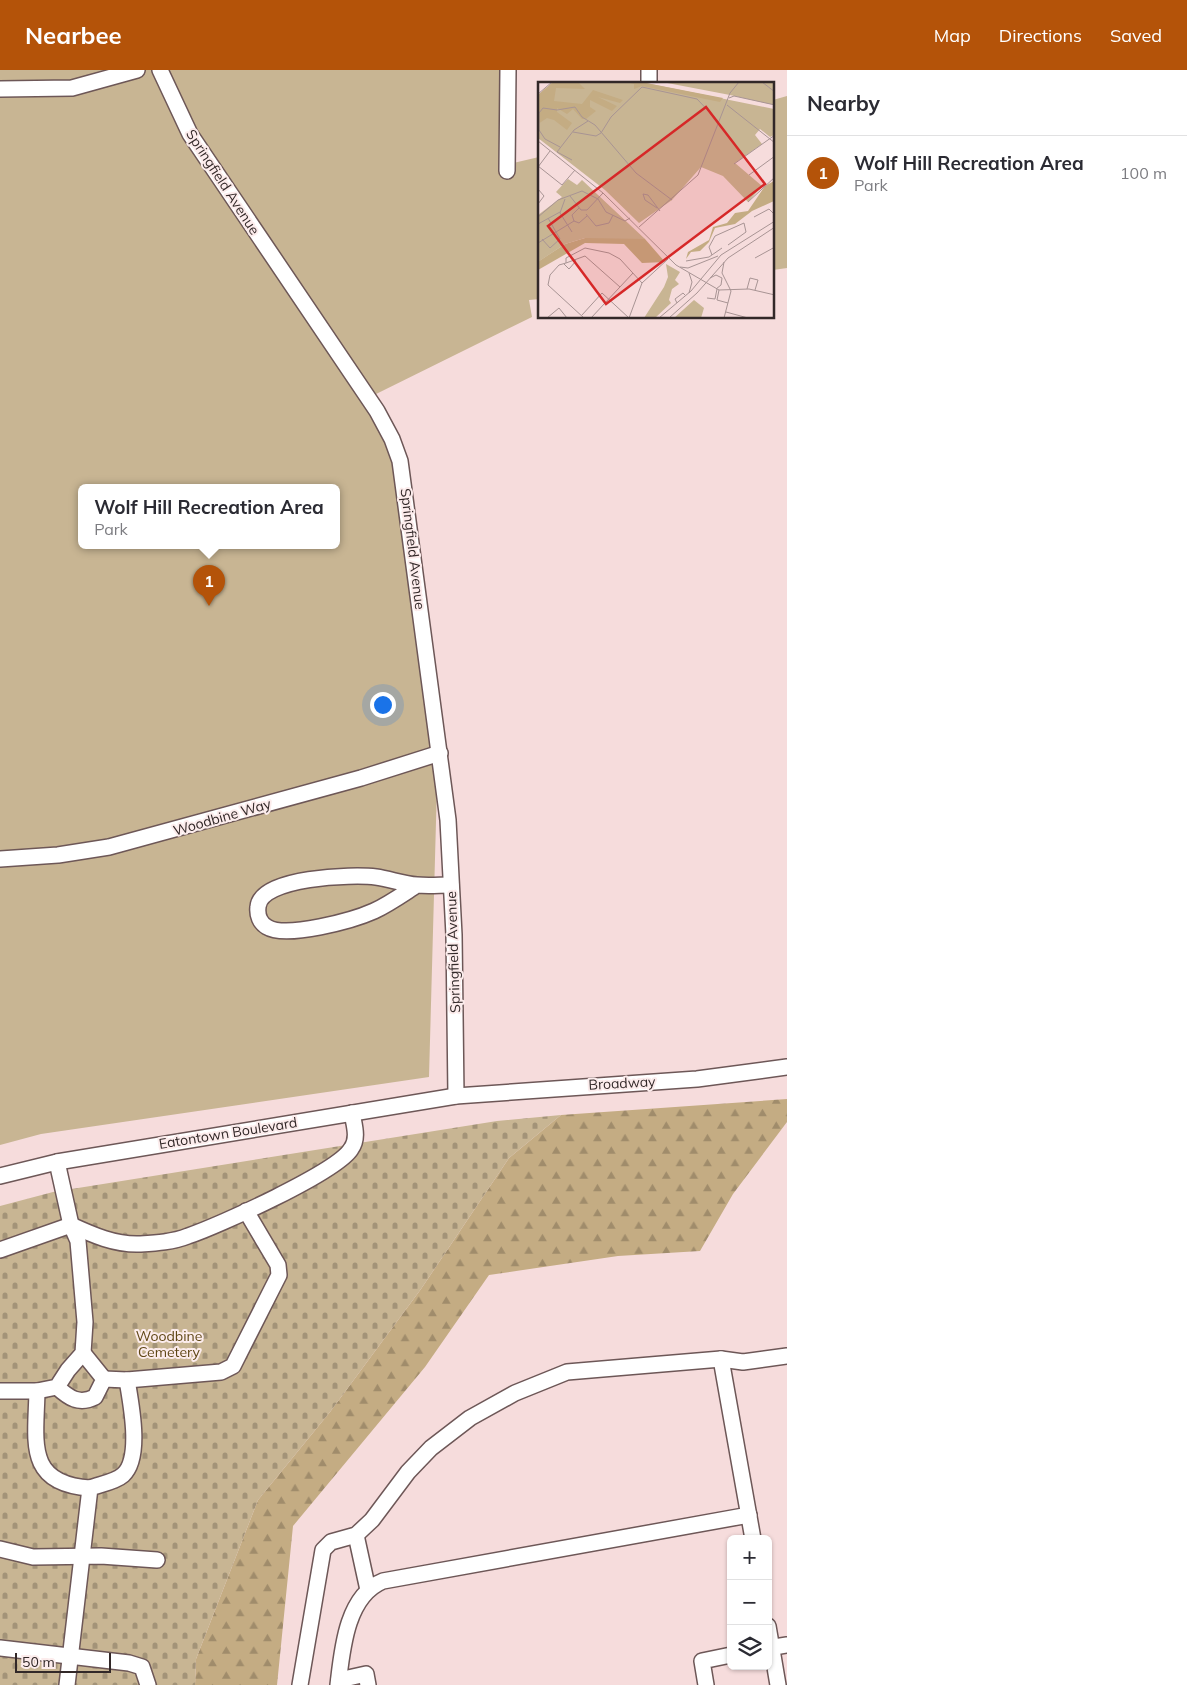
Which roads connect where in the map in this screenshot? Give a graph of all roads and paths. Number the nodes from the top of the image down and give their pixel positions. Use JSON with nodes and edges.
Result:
{"nodes":[{"id":1,"x":137,"y":70,"type":"edge"},
{"id":2,"x":160,"y":70,"type":"edge"},
{"id":3,"x":508,"y":70,"type":"edge"},
{"id":4,"x":0,"y":89,"type":"edge"},
{"id":5,"x":507,"y":171,"type":"dead end"},
{"id":6,"x":440,"y":753,"type":"junction"},
{"id":7,"x":0,"y":859,"type":"edge"},
{"id":8,"x":417,"y":885,"type":"junction"},
{"id":9,"x":452,"y":885,"type":"junction"},
{"id":10,"x":787,"y":1067,"type":"edge"},
{"id":11,"x":456,"y":1096,"type":"junction"},
{"id":12,"x":352,"y":1113,"type":"junction"},
{"id":13,"x":56,"y":1162,"type":"junction"},
{"id":14,"x":0,"y":1176,"type":"edge"},
{"id":15,"x":246,"y":1211,"type":"junction"},
{"id":16,"x":71,"y":1225,"type":"junction"},
{"id":17,"x":0,"y":1250,"type":"edge"},
{"id":18,"x":84,"y":1353,"type":"junction"},
{"id":19,"x":787,"y":1356,"type":"edge"},
{"id":20,"x":721,"y":1359,"type":"junction"},
{"id":21,"x":104,"y":1379,"type":"junction"},
{"id":22,"x":127,"y":1380,"type":"junction"},
{"id":23,"x":57,"y":1387,"type":"junction"},
{"id":24,"x":0,"y":1391,"type":"edge"},
{"id":25,"x":37,"y":1391,"type":"junction"},
{"id":26,"x":90,"y":1488,"type":"junction"},
{"id":27,"x":749,"y":1515,"type":"junction"},
{"id":28,"x":356,"y":1535,"type":"junction"},
{"id":29,"x":752,"y":1535,"type":"edge"},
{"id":30,"x":0,"y":1549,"type":"edge"},
{"id":31,"x":82,"y":1556,"type":"junction"},
{"id":32,"x":157,"y":1560,"type":"dead end"},
{"id":33,"x":368,"y":1590,"type":"junction"},
{"id":34,"x":776,"y":1647,"type":"edge"},
{"id":35,"x":0,"y":1648,"type":"edge"},
{"id":36,"x":727,"y":1656,"type":"edge"},
{"id":37,"x":70,"y":1657,"type":"junction"},
{"id":38,"x":338,"y":1682,"type":"edge"},
{"id":39,"x":67,"y":1685,"type":"edge"},
{"id":40,"x":148,"y":1685,"type":"edge"},
{"id":41,"x":300,"y":1685,"type":"edge"},
{"id":42,"x":368,"y":1685,"type":"edge"},
{"id":43,"x":706,"y":1685,"type":"edge"},
{"id":44,"x":778,"y":1685,"type":"edge"}],
"edges":[{"from":1,"to":4,"type":"street"},
{"from":2,"to":6,"type":"street","name":"Springfield Avenue"},
{"from":3,"to":5,"type":"street"},
{"from":6,"to":7,"type":"street","name":"Woodbine Way"},
{"from":6,"to":9,"type":"street","name":"Springfield Avenue"},
{"from":8,"to":8,"type":"street"},
{"from":8,"to":9,"type":"street"},
{"from":9,"to":11,"type":"street","name":"Springfield Avenue"},
{"from":10,"to":11,"type":"street","name":"Broadway"},
{"from":11,"to":12,"type":"street","name":"Eatontown Boulevard"},
{"from":12,"to":13,"type":"street","name":"Eatontown Boulevard"},
{"from":12,"to":15,"type":"street"},
{"from":13,"to":14,"type":"street","name":"Eatontown Boulevard"},
{"from":13,"to":16,"type":"street"},
{"from":15,"to":16,"type":"street"},
{"from":15,"to":22,"type":"street"},
{"from":16,"to":17,"type":"street"},
{"from":16,"to":18,"type":"street"},
{"from":18,"to":21,"type":"street"},
{"from":18,"to":23,"type":"street"},
{"from":19,"to":20,"type":"street"},
{"from":20,"to":27,"type":"street"},
{"from":20,"to":28,"type":"street"},
{"from":21,"to":22,"type":"street"},
{"from":21,"to":23,"type":"street"},
{"from":22,"to":26,"type":"street"},
{"from":23,"to":25,"type":"street"},
{"from":24,"to":25,"type":"street"},
{"from":25,"to":26,"type":"street"},
{"from":26,"to":31,"type":"street"},
{"from":27,"to":29,"type":"street"},
{"from":27,"to":33,"type":"street"},
{"from":28,"to":33,"type":"street"},
{"from":28,"to":41,"type":"street"},
{"from":30,"to":31,"type":"street"},
{"from":31,"to":32,"type":"street"},
{"from":31,"to":37,"type":"street"},
{"from":33,"to":38,"type":"street"},
{"from":34,"to":44,"type":"street"},
{"from":35,"to":37,"type":"street"},
{"from":36,"to":43,"type":"street"},
{"from":37,"to":39,"type":"street"},
{"from":37,"to":40,"type":"street"},
{"from":38,"to":42,"type":"street"}]}
